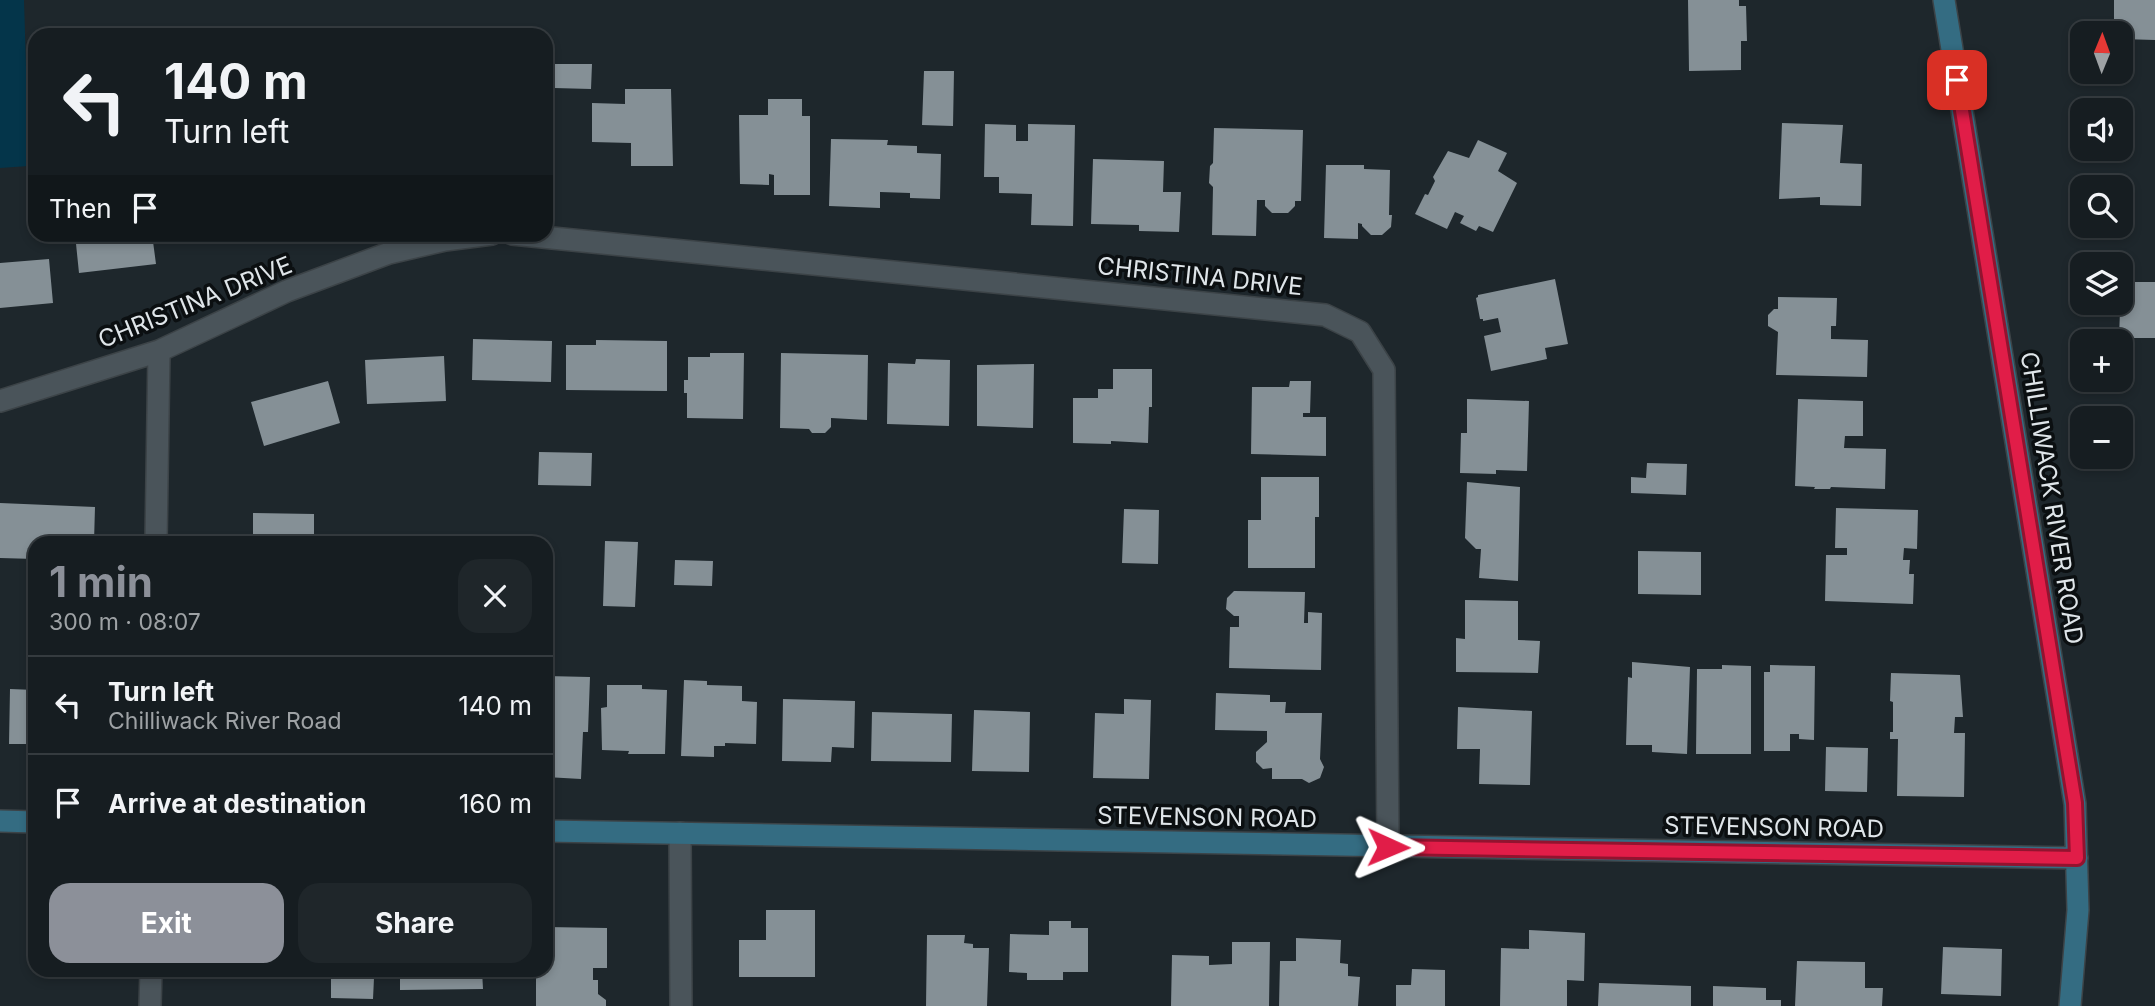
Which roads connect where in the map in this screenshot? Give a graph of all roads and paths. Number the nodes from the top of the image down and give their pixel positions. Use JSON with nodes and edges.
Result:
{"nodes":[{"id":1,"x":1944,"y":0,"type":"edge"},
{"id":2,"x":553,"y":238,"type":"edge"},
{"id":3,"x":436,"y":242,"type":"edge"},
{"id":4,"x":159,"y":351,"type":"junction"},
{"id":5,"x":0,"y":401,"type":"edge"},
{"id":6,"x":156,"y":536,"type":"edge"},
{"id":7,"x":0,"y":821,"type":"edge"},
{"id":8,"x":28,"y":821,"type":"edge"},
{"id":9,"x":553,"y":831,"type":"edge"},
{"id":10,"x":680,"y":833,"type":"junction"},
{"id":11,"x":1388,"y":847,"type":"junction"},
{"id":12,"x":2077,"y":858,"type":"junction"},
{"id":13,"x":151,"y":977,"type":"edge"},
{"id":14,"x":150,"y":1006,"type":"edge"},
{"id":15,"x":681,"y":1006,"type":"edge"},
{"id":16,"x":2070,"y":1006,"type":"edge"}],
"edges":[{"from":1,"to":12,"type":"street","name":"CHILLIWACK RIVER ROAD"},
{"from":2,"to":11,"type":"street","name":"CHRISTINA DRIVE"},
{"from":3,"to":4,"type":"street","name":"CHRISTINA DRIVE"},
{"from":4,"to":5,"type":"street","name":"CHRISTINA DRIVE"},
{"from":4,"to":6,"type":"street"},
{"from":7,"to":8,"type":"street"},
{"from":9,"to":10,"type":"street","name":"STEVENSON ROAD"},
{"from":10,"to":11,"type":"street","name":"STEVENSON ROAD"},
{"from":10,"to":15,"type":"street"},
{"from":11,"to":12,"type":"street","name":"STEVENSON ROAD"},
{"from":12,"to":16,"type":"street","name":"CHILLIWACK RIVER ROAD"},
{"from":13,"to":14,"type":"street"}]}
